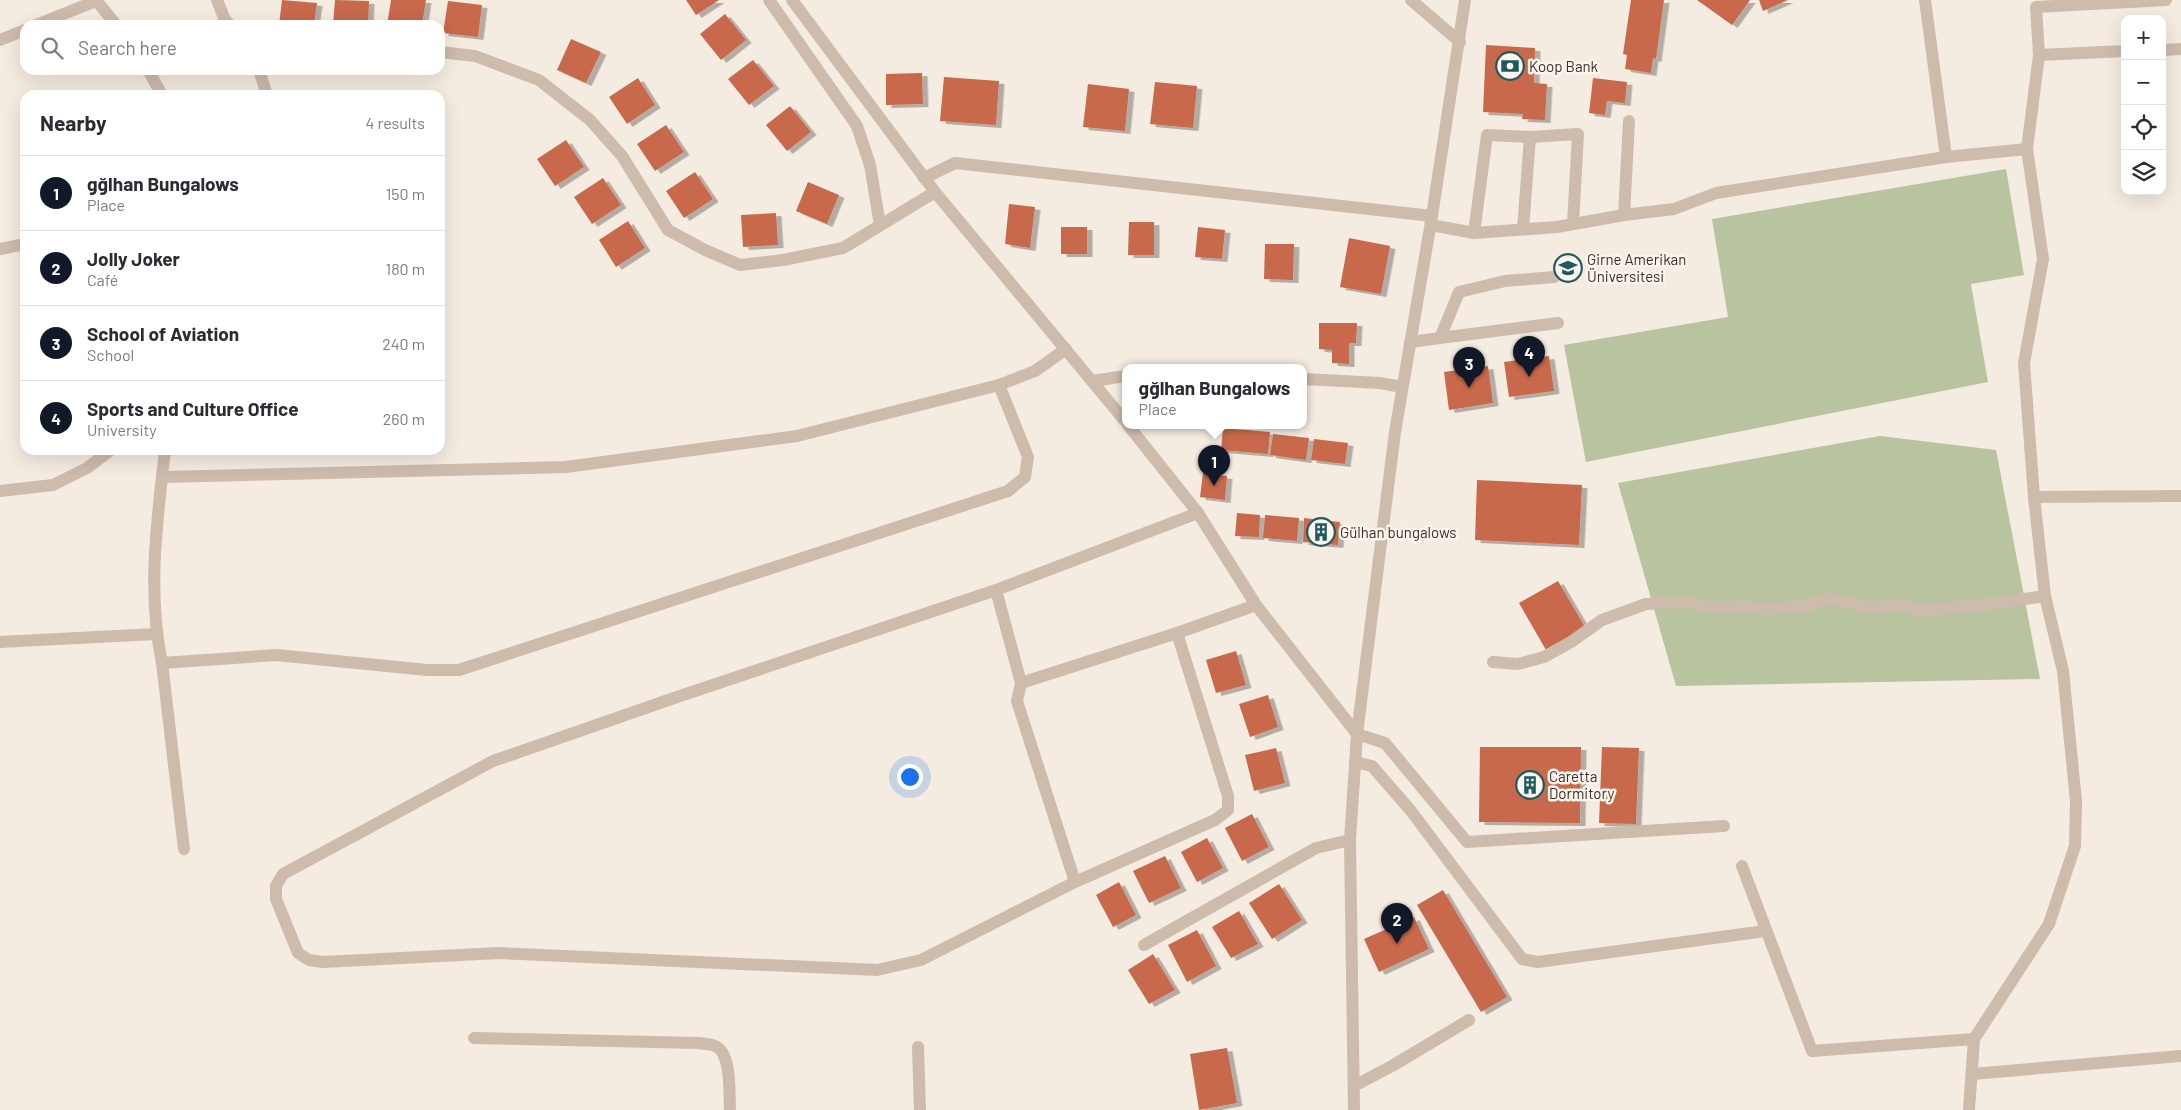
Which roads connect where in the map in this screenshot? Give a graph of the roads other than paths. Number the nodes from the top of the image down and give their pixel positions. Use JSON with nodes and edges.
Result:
{"nodes":[{"id":1,"x":96,"y":0,"type":"edge"},
{"id":2,"x":217,"y":0,"type":"edge"},
{"id":3,"x":769,"y":0,"type":"edge"},
{"id":4,"x":792,"y":0,"type":"edge"},
{"id":5,"x":1411,"y":0,"type":"edge"},
{"id":6,"x":1466,"y":0,"type":"edge"},
{"id":7,"x":1925,"y":0,"type":"edge"},
{"id":8,"x":2166,"y":0,"type":"edge"},
{"id":9,"x":48,"y":20,"type":"edge"},
{"id":10,"x":112,"y":20,"type":"edge"},
{"id":11,"x":225,"y":20,"type":"edge"},
{"id":12,"x":20,"y":32,"type":"edge"},
{"id":13,"x":0,"y":40,"type":"edge"},
{"id":14,"x":1460,"y":42,"type":"junction"},
{"id":15,"x":2181,"y":49,"type":"edge"},
{"id":16,"x":2166,"y":50,"type":"edge"},
{"id":17,"x":2121,"y":51,"type":"edge"},
{"id":18,"x":445,"y":53,"type":"edge"},
{"id":19,"x":2039,"y":55,"type":"junction"},
{"id":20,"x":151,"y":75,"type":"edge"},
{"id":21,"x":261,"y":75,"type":"edge"},
{"id":22,"x":159,"y":90,"type":"edge"},
{"id":23,"x":266,"y":90,"type":"edge"},
{"id":24,"x":1629,"y":121,"type":"dead end"},
{"id":25,"x":1530,"y":137,"type":"junction"},
{"id":26,"x":2027,"y":149,"type":"junction"},
{"id":27,"x":1946,"y":157,"type":"junction"},
{"id":28,"x":924,"y":178,"type":"junction"},
{"id":29,"x":935,"y":192,"type":"junction"},
{"id":30,"x":1624,"y":215,"type":"junction"},
{"id":31,"x":1431,"y":221,"type":"junction"},
{"id":32,"x":1573,"y":224,"type":"junction"},
{"id":33,"x":880,"y":225,"type":"junction"},
{"id":34,"x":1523,"y":229,"type":"junction"},
{"id":35,"x":1474,"y":233,"type":"junction"},
{"id":36,"x":20,"y":245,"type":"edge"},
{"id":37,"x":0,"y":249,"type":"edge"},
{"id":38,"x":1554,"y":277,"type":"dead end"},
{"id":39,"x":1558,"y":323,"type":"dead end"},
{"id":40,"x":1440,"y":338,"type":"junction"},
{"id":41,"x":1410,"y":342,"type":"junction"},
{"id":42,"x":1066,"y":349,"type":"junction"},
{"id":43,"x":1122,"y":376,"type":"edge"},
{"id":44,"x":1307,"y":379,"type":"edge"},
{"id":45,"x":1093,"y":381,"type":"junction"},
{"id":46,"x":999,"y":386,"type":"junction"},
{"id":47,"x":1402,"y":387,"type":"junction"},
{"id":48,"x":1122,"y":417,"type":"edge"},
{"id":49,"x":1131,"y":429,"type":"edge"},
{"id":50,"x":104,"y":455,"type":"edge"},
{"id":51,"x":164,"y":455,"type":"edge"},
{"id":52,"x":162,"y":477,"type":"junction"},
{"id":53,"x":0,"y":491,"type":"edge"},
{"id":54,"x":2181,"y":496,"type":"edge"},
{"id":55,"x":2034,"y":497,"type":"junction"},
{"id":56,"x":1198,"y":513,"type":"junction"},
{"id":57,"x":996,"y":590,"type":"junction"},
{"id":58,"x":2045,"y":596,"type":"junction"},
{"id":59,"x":1256,"y":605,"type":"junction"},
{"id":60,"x":156,"y":634,"type":"junction"},
{"id":61,"x":1177,"y":634,"type":"junction"},
{"id":62,"x":0,"y":642,"type":"edge"},
{"id":63,"x":1493,"y":662,"type":"dead end"},
{"id":64,"x":162,"y":663,"type":"junction"},
{"id":65,"x":1021,"y":683,"type":"junction"},
{"id":66,"x":1357,"y":734,"type":"junction"},
{"id":67,"x":1355,"y":762,"type":"junction"},
{"id":68,"x":1724,"y":826,"type":"dead end"},
{"id":69,"x":1350,"y":840,"type":"junction"},
{"id":70,"x":184,"y":849,"type":"dead end"},
{"id":71,"x":1742,"y":866,"type":"dead end"},
{"id":72,"x":1075,"y":882,"type":"junction"},
{"id":73,"x":1765,"y":931,"type":"junction"},
{"id":74,"x":1144,"y":945,"type":"dead end"},
{"id":75,"x":1469,"y":1020,"type":"dead end"},
{"id":76,"x":474,"y":1038,"type":"dead end"},
{"id":77,"x":1974,"y":1039,"type":"junction"},
{"id":78,"x":918,"y":1047,"type":"dead end"},
{"id":79,"x":2181,"y":1056,"type":"edge"},
{"id":80,"x":1972,"y":1074,"type":"junction"},
{"id":81,"x":1354,"y":1086,"type":"junction"},
{"id":82,"x":730,"y":1110,"type":"edge"},
{"id":83,"x":920,"y":1110,"type":"edge"},
{"id":84,"x":1354,"y":1110,"type":"edge"},
{"id":85,"x":1969,"y":1110,"type":"edge"}],
"edges":[{"from":1,"to":9,"type":"street"},
{"from":1,"to":10,"type":"street"},
{"from":2,"to":11,"type":"street"},
{"from":3,"to":33,"type":"street"},
{"from":4,"to":28,"type":"street"},
{"from":5,"to":14,"type":"street"},
{"from":6,"to":14,"type":"street"},
{"from":7,"to":27,"type":"street"},
{"from":8,"to":19,"type":"street"},
{"from":12,"to":13,"type":"street"},
{"from":14,"to":31,"type":"street"},
{"from":15,"to":16,"type":"street"},
{"from":17,"to":19,"type":"street"},
{"from":18,"to":33,"type":"street"},
{"from":19,"to":26,"type":"street"},
{"from":20,"to":22,"type":"street"},
{"from":21,"to":23,"type":"street"},
{"from":24,"to":30,"type":"street"},
{"from":25,"to":32,"type":"street"},
{"from":25,"to":34,"type":"street"},
{"from":25,"to":35,"type":"street"},
{"from":26,"to":27,"type":"street"},
{"from":26,"to":55,"type":"street"},
{"from":27,"to":30,"type":"street"},
{"from":28,"to":29,"type":"street"},
{"from":28,"to":31,"type":"street"},
{"from":29,"to":33,"type":"street"},
{"from":29,"to":42,"type":"street"},
{"from":30,"to":32,"type":"street"},
{"from":31,"to":35,"type":"street"},
{"from":31,"to":41,"type":"street"},
{"from":32,"to":34,"type":"street"},
{"from":34,"to":35,"type":"street"},
{"from":36,"to":37,"type":"street"},
{"from":38,"to":40,"type":"street"},
{"from":39,"to":40,"type":"street"},
{"from":40,"to":41,"type":"street"},
{"from":41,"to":47,"type":"street"},
{"from":42,"to":45,"type":"street"},
{"from":42,"to":46,"type":"street"},
{"from":43,"to":45,"type":"street"},
{"from":44,"to":47,"type":"street"},
{"from":45,"to":48,"type":"street"},
{"from":46,"to":52,"type":"street"},
{"from":46,"to":64,"type":"street"},
{"from":47,"to":66,"type":"street"},
{"from":49,"to":56,"type":"street"},
{"from":50,"to":53,"type":"street"},
{"from":51,"to":52,"type":"street"},
{"from":52,"to":60,"type":"street"},
{"from":54,"to":55,"type":"street"},
{"from":55,"to":58,"type":"street"},
{"from":56,"to":57,"type":"street"},
{"from":56,"to":59,"type":"street"},
{"from":57,"to":65,"type":"street"},
{"from":57,"to":72,"type":"street"},
{"from":58,"to":63,"type":"street"},
{"from":58,"to":77,"type":"street"},
{"from":59,"to":61,"type":"street"},
{"from":59,"to":66,"type":"street"},
{"from":60,"to":62,"type":"street"},
{"from":60,"to":64,"type":"street"},
{"from":61,"to":65,"type":"street"},
{"from":61,"to":72,"type":"street"},
{"from":64,"to":70,"type":"street"},
{"from":65,"to":72,"type":"street"},
{"from":66,"to":67,"type":"street"},
{"from":66,"to":68,"type":"street"},
{"from":67,"to":69,"type":"street"},
{"from":67,"to":73,"type":"street"},
{"from":69,"to":74,"type":"street"},
{"from":69,"to":81,"type":"street"},
{"from":71,"to":73,"type":"street"},
{"from":73,"to":77,"type":"street"},
{"from":75,"to":81,"type":"street"},
{"from":76,"to":82,"type":"street"},
{"from":77,"to":80,"type":"street"},
{"from":78,"to":83,"type":"street"},
{"from":79,"to":80,"type":"street"},
{"from":80,"to":85,"type":"street"},
{"from":81,"to":84,"type":"street"}]}
